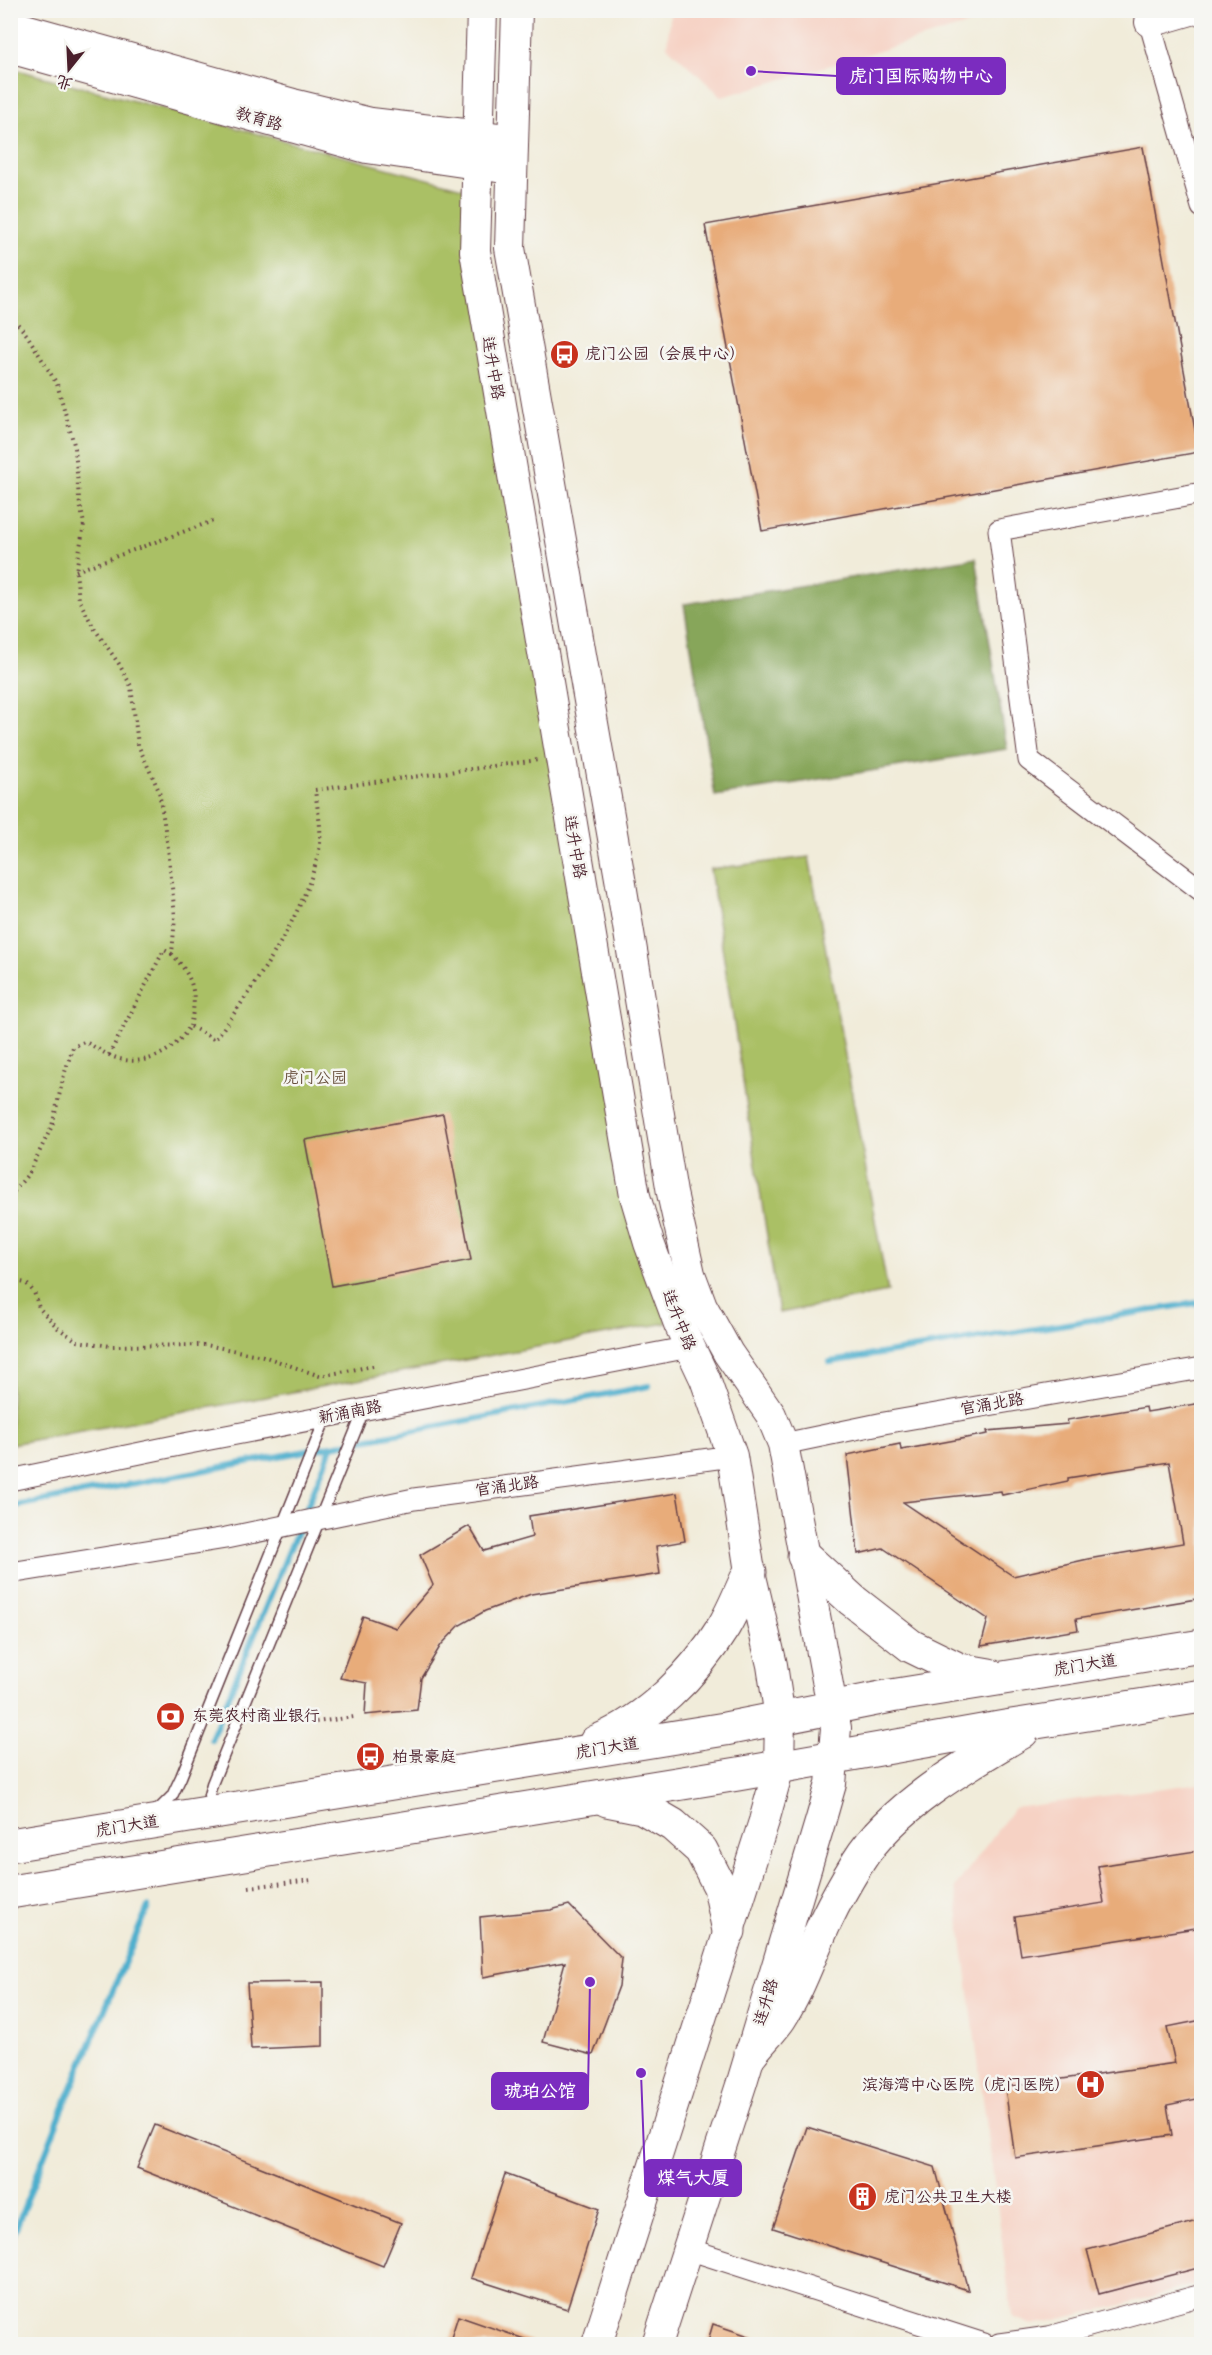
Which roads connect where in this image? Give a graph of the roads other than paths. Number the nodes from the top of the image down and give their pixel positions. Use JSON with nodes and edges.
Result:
{"nodes":[{"id":1,"x":482,"y":10,"type":"edge"},
{"id":2,"x":517,"y":10,"type":"edge"},
{"id":3,"x":1191,"y":10,"type":"edge"},
{"id":4,"x":1148,"y":16,"type":"edge"},
{"id":5,"x":10,"y":25,"type":"edge"},
{"id":6,"x":10,"y":48,"type":"edge"},
{"id":7,"x":477,"y":151,"type":"junction"},
{"id":8,"x":512,"y":154,"type":"junction"},
{"id":9,"x":1202,"y":207,"type":"edge"},
{"id":10,"x":1202,"y":493,"type":"edge"},
{"id":11,"x":1202,"y":891,"type":"edge"},
{"id":12,"x":690,"y":1347,"type":"junction"},
{"id":13,"x":1202,"y":1368,"type":"edge"},
{"id":14,"x":360,"y":1419,"type":"junction"},
{"id":15,"x":322,"y":1426,"type":"junction"},
{"id":16,"x":783,"y":1444,"type":"junction"},
{"id":17,"x":732,"y":1456,"type":"junction"},
{"id":18,"x":10,"y":1480,"type":"edge"},
{"id":19,"x":318,"y":1519,"type":"junction"},
{"id":20,"x":282,"y":1527,"type":"junction"},
{"id":21,"x":804,"y":1556,"type":"junction"},
{"id":22,"x":750,"y":1572,"type":"junction"},
{"id":23,"x":10,"y":1573,"type":"edge"},
{"id":24,"x":1202,"y":1646,"type":"edge"},
{"id":25,"x":823,"y":1653,"type":"joint"},
{"id":26,"x":1003,"y":1678,"type":"junction"},
{"id":27,"x":1202,"y":1696,"type":"edge"},
{"id":28,"x":834,"y":1707,"type":"junction"},
{"id":29,"x":780,"y":1718,"type":"junction"},
{"id":30,"x":1042,"y":1721,"type":"junction"},
{"id":31,"x":568,"y":1755,"type":"junction"},
{"id":32,"x":835,"y":1757,"type":"junction"},
{"id":33,"x":779,"y":1767,"type":"junction"},
{"id":34,"x":591,"y":1797,"type":"junction"},
{"id":35,"x":228,"y":1810,"type":"junction"},
{"id":36,"x":139,"y":1824,"type":"junction"},
{"id":37,"x":10,"y":1845,"type":"edge"},
{"id":38,"x":10,"y":1892,"type":"edge"},
{"id":39,"x":729,"y":1931,"type":"junction"},
{"id":40,"x":751,"y":2053,"type":"junction"},
{"id":41,"x":688,"y":2249,"type":"junction"},
{"id":42,"x":1202,"y":2295,"type":"edge"},
{"id":43,"x":597,"y":2344,"type":"edge"},
{"id":44,"x":657,"y":2344,"type":"edge"},
{"id":45,"x":984,"y":2344,"type":"edge"},
{"id":46,"x":999,"y":2344,"type":"edge"}],
"edges":[{"from":1,"to":7,"type":"main road","name":"连升中路"},
{"from":2,"to":8,"type":"main road","name":"连升中路"},
{"from":3,"to":4,"type":"main road"},
{"from":4,"to":9,"type":"street"},
{"from":5,"to":7,"type":"main road","name":"教育路"},
{"from":6,"to":7,"type":"main road","name":"教育路"},
{"from":7,"to":8,"type":"main road","name":"教育路"},
{"from":7,"to":12,"type":"main road","name":"连升中路"},
{"from":8,"to":16,"type":"main road","name":"连升中路"},
{"from":10,"to":11,"type":"street"},
{"from":12,"to":14,"type":"street","name":"新涌南路"},
{"from":12,"to":17,"type":"main road","name":"连升中路"},
{"from":13,"to":16,"type":"street","name":"官涌北路"},
{"from":14,"to":15,"type":"street","name":"新涌南路"},
{"from":14,"to":19,"type":"lane"},
{"from":15,"to":18,"type":"street","name":"新涌南路"},
{"from":15,"to":20,"type":"lane"},
{"from":16,"to":21,"type":"main road","name":"连升中路"},
{"from":17,"to":19,"type":"street","name":"官涌北路"},
{"from":17,"to":22,"type":"main road","name":"连升中路"},
{"from":19,"to":20,"type":"street","name":"官涌北路"},
{"from":19,"to":35,"type":"lane"},
{"from":20,"to":23,"type":"street"},
{"from":20,"to":36,"type":"lane"},
{"from":21,"to":25,"type":"main road","name":"连升中路"},
{"from":21,"to":26,"type":"main road"},
{"from":22,"to":29,"type":"main road","name":"连升中路"},
{"from":22,"to":31,"type":"main road"},
{"from":24,"to":26,"type":"main road","name":"虎门大道"},
{"from":25,"to":28,"type":"main road","name":"连升路"},
{"from":26,"to":28,"type":"main road","name":"虎门大道"},
{"from":27,"to":30,"type":"main road"},
{"from":28,"to":29,"type":"main road","name":"虎门大道"},
{"from":28,"to":32,"type":"main road","name":"连升路"},
{"from":29,"to":31,"type":"main road","name":"虎门大道"},
{"from":29,"to":33,"type":"main road"},
{"from":30,"to":32,"type":"main road"},
{"from":30,"to":40,"type":"main road"},
{"from":31,"to":35,"type":"main road","name":"虎门大道"},
{"from":32,"to":33,"type":"main road"},
{"from":32,"to":40,"type":"main road","name":"连升路"},
{"from":33,"to":34,"type":"main road"},
{"from":33,"to":39,"type":"main road"},
{"from":34,"to":38,"type":"main road"},
{"from":34,"to":39,"type":"main road"},
{"from":35,"to":36,"type":"main road","name":"虎门大道"},
{"from":36,"to":37,"type":"main road","name":"虎门大道"},
{"from":39,"to":43,"type":"main road"},
{"from":40,"to":41,"type":"main road","name":"连升路"},
{"from":41,"to":44,"type":"main road","name":"连升路"},
{"from":41,"to":45,"type":"street"},
{"from":42,"to":46,"type":"street"}]}
